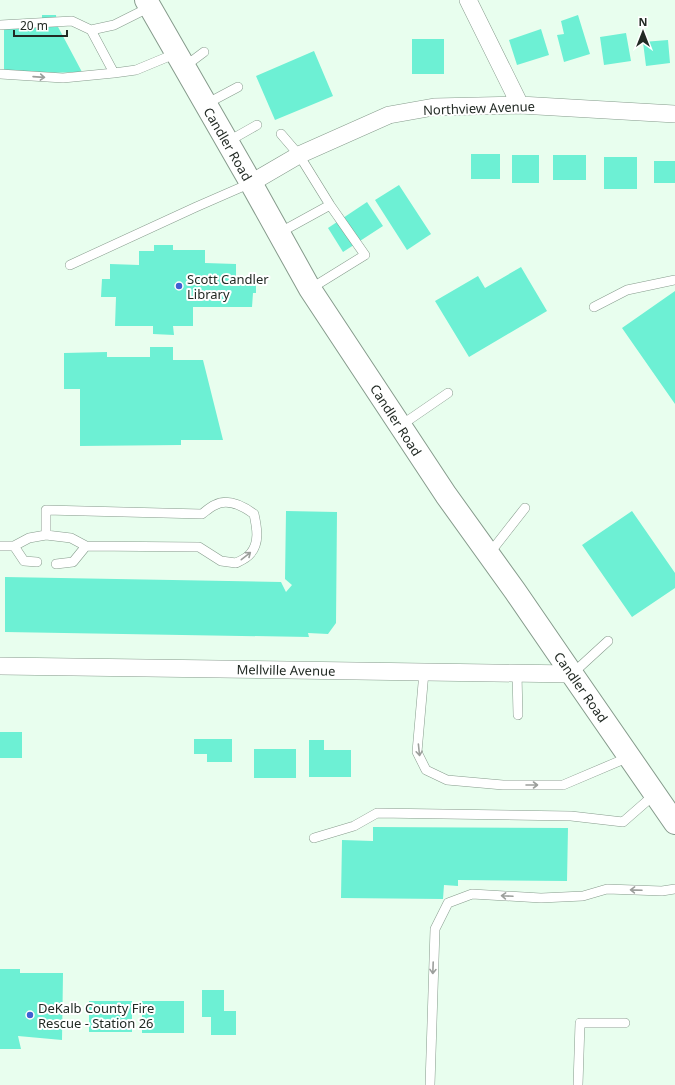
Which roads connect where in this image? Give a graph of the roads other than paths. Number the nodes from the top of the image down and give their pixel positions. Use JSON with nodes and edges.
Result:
{"nodes":[{"id":1,"x":468,"y":0,"type":"edge"},
{"id":2,"x":148,"y":4,"type":"edge"},
{"id":3,"x":0,"y":25,"type":"edge"},
{"id":4,"x":91,"y":30,"type":"junction"},
{"id":5,"x":204,"y":52,"type":"dead end"},
{"id":6,"x":180,"y":60,"type":"junction"},
{"id":7,"x":114,"y":73,"type":"junction"},
{"id":8,"x":0,"y":74,"type":"edge"},
{"id":9,"x":238,"y":87,"type":"dead end"},
{"id":10,"x":206,"y":104,"type":"junction"},
{"id":11,"x":520,"y":105,"type":"junction"},
{"id":12,"x":675,"y":114,"type":"edge"},
{"id":13,"x":257,"y":125,"type":"dead end"},
{"id":14,"x":281,"y":134,"type":"dead end"},
{"id":15,"x":227,"y":142,"type":"junction"},
{"id":16,"x":298,"y":155,"type":"junction"},
{"id":17,"x":251,"y":183,"type":"junction"},
{"id":18,"x":330,"y":205,"type":"junction"},
{"id":19,"x":278,"y":233,"type":"junction"},
{"id":20,"x":70,"y":265,"type":"dead end"},
{"id":21,"x":675,"y":280,"type":"edge"},
{"id":22,"x":310,"y":290,"type":"junction"},
{"id":23,"x":594,"y":308,"type":"dead end"},
{"id":24,"x":448,"y":393,"type":"dead end"},
{"id":25,"x":400,"y":426,"type":"junction"},
{"id":26,"x":525,"y":508,"type":"dead end"},
{"id":27,"x":46,"y":534,"type":"junction"},
{"id":28,"x":0,"y":546,"type":"edge"},
{"id":29,"x":14,"y":546,"type":"junction"},
{"id":30,"x":86,"y":546,"type":"junction"},
{"id":31,"x":489,"y":554,"type":"junction"},
{"id":32,"x":37,"y":562,"type":"dead end"},
{"id":33,"x":56,"y":564,"type":"dead end"},
{"id":34,"x":608,"y":641,"type":"dead end"},
{"id":35,"x":0,"y":666,"type":"edge"},
{"id":36,"x":424,"y":672,"type":"junction"},
{"id":37,"x":517,"y":674,"type":"junction"},
{"id":38,"x":572,"y":674,"type":"junction"},
{"id":39,"x":518,"y":716,"type":"dead end"},
{"id":40,"x":629,"y":757,"type":"junction"},
{"id":41,"x":655,"y":794,"type":"junction"},
{"id":42,"x":675,"y":823,"type":"edge"},
{"id":43,"x":314,"y":838,"type":"dead end"},
{"id":44,"x":675,"y":889,"type":"edge"},
{"id":45,"x":625,"y":1023,"type":"dead end"},
{"id":46,"x":430,"y":1085,"type":"edge"},
{"id":47,"x":578,"y":1085,"type":"edge"}],
"edges":[{"from":1,"to":11,"type":"street"},
{"from":2,"to":4,"type":"lane"},
{"from":2,"to":6,"type":"main road","name":"Candler Road"},
{"from":3,"to":4,"type":"lane"},
{"from":4,"to":7,"type":"lane"},
{"from":5,"to":6,"type":"lane"},
{"from":6,"to":7,"type":"lane"},
{"from":6,"to":10,"type":"main road","name":"Candler Road"},
{"from":8,"to":7,"type":"lane","one_way":true},
{"from":9,"to":10,"type":"lane"},
{"from":10,"to":15,"type":"main road","name":"Candler Road"},
{"from":11,"to":12,"type":"street","name":"Northview Avenue"},
{"from":11,"to":16,"type":"street","name":"Northview Avenue"},
{"from":13,"to":15,"type":"lane"},
{"from":14,"to":16,"type":"lane"},
{"from":15,"to":17,"type":"main road","name":"Candler Road"},
{"from":16,"to":17,"type":"street","name":"Northview Avenue"},
{"from":16,"to":18,"type":"lane"},
{"from":17,"to":19,"type":"main road","name":"Candler Road"},
{"from":17,"to":20,"type":"lane"},
{"from":18,"to":19,"type":"lane"},
{"from":18,"to":22,"type":"lane"},
{"from":19,"to":22,"type":"main road","name":"Candler Road"},
{"from":21,"to":23,"type":"lane"},
{"from":22,"to":25,"type":"main road","name":"Candler Road"},
{"from":24,"to":25,"type":"lane"},
{"from":25,"to":31,"type":"main road","name":"Candler Road"},
{"from":26,"to":31,"type":"lane"},
{"from":27,"to":29,"type":"lane"},
{"from":27,"to":30,"type":"lane"},
{"from":30,"to":27,"type":"lane","one_way":true},
{"from":28,"to":29,"type":"lane"},
{"from":29,"to":32,"type":"lane"},
{"from":30,"to":33,"type":"lane"},
{"from":31,"to":38,"type":"main road","name":"Candler Road"},
{"from":34,"to":38,"type":"lane"},
{"from":35,"to":36,"type":"street","name":"Mellville Avenue"},
{"from":36,"to":37,"type":"street","name":"Mellville Avenue"},
{"from":36,"to":40,"type":"lane","one_way":true},
{"from":37,"to":38,"type":"street","name":"Mellville Avenue"},
{"from":37,"to":39,"type":"lane"},
{"from":38,"to":40,"type":"main road","name":"Candler Road"},
{"from":40,"to":41,"type":"main road","name":"Candler Road"},
{"from":41,"to":42,"type":"main road","name":"Candler Road"},
{"from":41,"to":43,"type":"lane"},
{"from":44,"to":46,"type":"lane","one_way":true},
{"from":45,"to":47,"type":"lane"}]}
